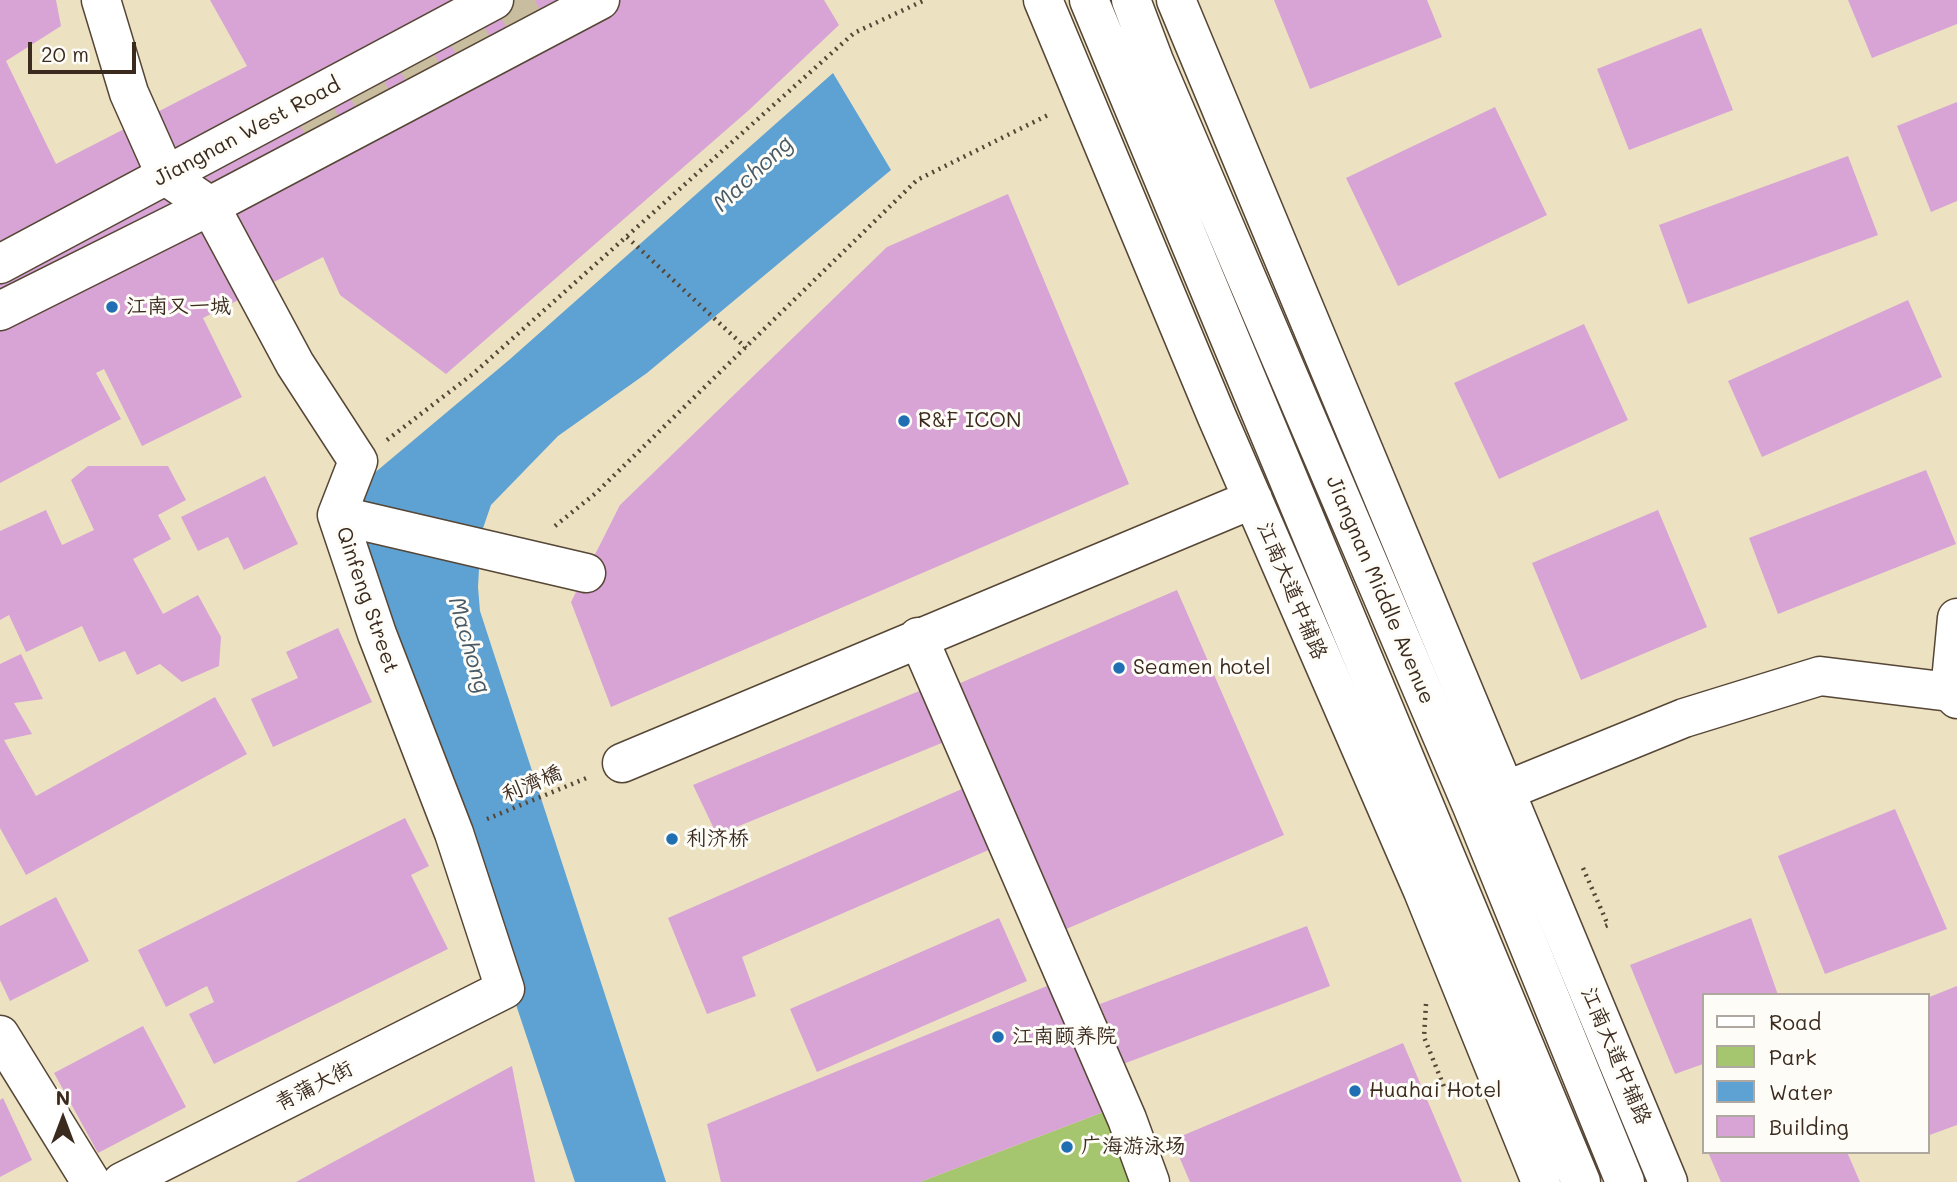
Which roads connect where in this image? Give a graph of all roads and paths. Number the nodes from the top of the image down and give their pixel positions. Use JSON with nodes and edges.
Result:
{"nodes":[{"id":1,"x":101,"y":0,"type":"edge"},
{"id":2,"x":494,"y":0,"type":"edge"},
{"id":3,"x":600,"y":0,"type":"edge"},
{"id":4,"x":925,"y":0,"type":"edge"},
{"id":5,"x":1043,"y":0,"type":"edge"},
{"id":6,"x":1089,"y":0,"type":"edge"},
{"id":7,"x":1131,"y":0,"type":"edge"},
{"id":8,"x":1176,"y":0,"type":"edge"},
{"id":9,"x":1195,"y":44,"type":"junction"},
{"id":10,"x":1138,"y":70,"type":"junction"},
{"id":11,"x":1086,"y":96,"type":"junction"},
{"id":12,"x":166,"y":176,"type":"junction"},
{"id":13,"x":210,"y":206,"type":"junction"},
{"id":14,"x":626,"y":237,"type":"junction"},
{"id":15,"x":0,"y":264,"type":"edge"},
{"id":16,"x":0,"y":311,"type":"edge"},
{"id":17,"x":746,"y":348,"type":"junction"},
{"id":18,"x":358,"y":461,"type":"junction"},
{"id":19,"x":1253,"y":499,"type":"junction"},
{"id":20,"x":343,"y":516,"type":"junction"},
{"id":21,"x":502,"y":551,"type":"junction"},
{"id":22,"x":586,"y":573,"type":"dead end"},
{"id":23,"x":1957,"y":618,"type":"edge"},
{"id":24,"x":918,"y":637,"type":"junction"},
{"id":25,"x":1954,"y":695,"type":"edge"},
{"id":26,"x":1401,"y":747,"type":"junction"},
{"id":27,"x":1366,"y":760,"type":"junction"},
{"id":28,"x":622,"y":763,"type":"joint"},
{"id":29,"x":1488,"y":797,"type":"junction"},
{"id":30,"x":454,"y":833,"type":"junction"},
{"id":31,"x":505,"y":989,"type":"joint"},
{"id":32,"x":1427,"y":1001,"type":"dead end"},
{"id":33,"x":0,"y":1035,"type":"edge"},
{"id":34,"x":1445,"y":1089,"type":"dead end"},
{"id":35,"x":185,"y":1168,"type":"edge"},
{"id":36,"x":91,"y":1182,"type":"edge"},
{"id":37,"x":122,"y":1182,"type":"edge"},
{"id":38,"x":1150,"y":1182,"type":"edge"},
{"id":39,"x":1541,"y":1182,"type":"edge"},
{"id":40,"x":1581,"y":1182,"type":"edge"},
{"id":41,"x":1625,"y":1182,"type":"edge"},
{"id":42,"x":1668,"y":1182,"type":"edge"}],
"edges":[{"from":1,"to":12,"type":"street"},
{"from":2,"to":12,"type":"street","name":"Jiangnan West Road"},
{"from":3,"to":13,"type":"street"},
{"from":4,"to":14,"type":"path"},
{"from":5,"to":11,"type":"street","name":"江南大道中辅路"},
{"from":6,"to":10,"type":"street","name":"Jiangnan Middle Avenue"},
{"from":7,"to":10,"type":"street","name":"Jiangnan Middle Avenue"},
{"from":8,"to":9,"type":"street","name":"江南大道中辅路"},
{"from":9,"to":10,"type":"street"},
{"from":9,"to":29,"type":"street","name":"江南大道中辅路"},
{"from":10,"to":11,"type":"street"},
{"from":10,"to":26,"type":"street","name":"Jiangnan Middle Avenue"},
{"from":10,"to":29,"type":"street","name":"Jiangnan Middle Avenue"},
{"from":11,"to":17,"type":"path"},
{"from":11,"to":19,"type":"street","name":"江南大道中辅路"},
{"from":12,"to":13,"type":"street"},
{"from":12,"to":15,"type":"street","name":"Jiangnan West Road"},
{"from":13,"to":16,"type":"street"},
{"from":13,"to":18,"type":"street"},
{"from":14,"to":17,"type":"path"},
{"from":14,"to":18,"type":"path"},
{"from":17,"to":21,"type":"path"},
{"from":18,"to":20,"type":"street","name":"Qinfeng Street"},
{"from":19,"to":24,"type":"street"},
{"from":19,"to":27,"type":"street","name":"江南大道中辅路"},
{"from":20,"to":21,"type":"street"},
{"from":20,"to":30,"type":"street","name":"Qinfeng Street"},
{"from":21,"to":22,"type":"street"},
{"from":23,"to":25,"type":"street"},
{"from":24,"to":28,"type":"street"},
{"from":24,"to":38,"type":"street"},
{"from":25,"to":29,"type":"street"},
{"from":26,"to":27,"type":"street"},
{"from":26,"to":40,"type":"street","name":"Jiangnan Middle Avenue"},
{"from":27,"to":39,"type":"street","name":"江南大道中辅路"},
{"from":28,"to":30,"type":"path","name":"利濟橋"},
{"from":29,"to":41,"type":"street","name":"Jiangnan Middle Avenue"},
{"from":29,"to":42,"type":"street","name":"江南大道中辅路"},
{"from":30,"to":31,"type":"street","name":"Qinfeng Street"},
{"from":31,"to":35,"type":"street","name":"青蒲大街"},
{"from":32,"to":34,"type":"path"},
{"from":33,"to":36,"type":"street"},
{"from":35,"to":37,"type":"street","name":"青蒲大街"}]}
